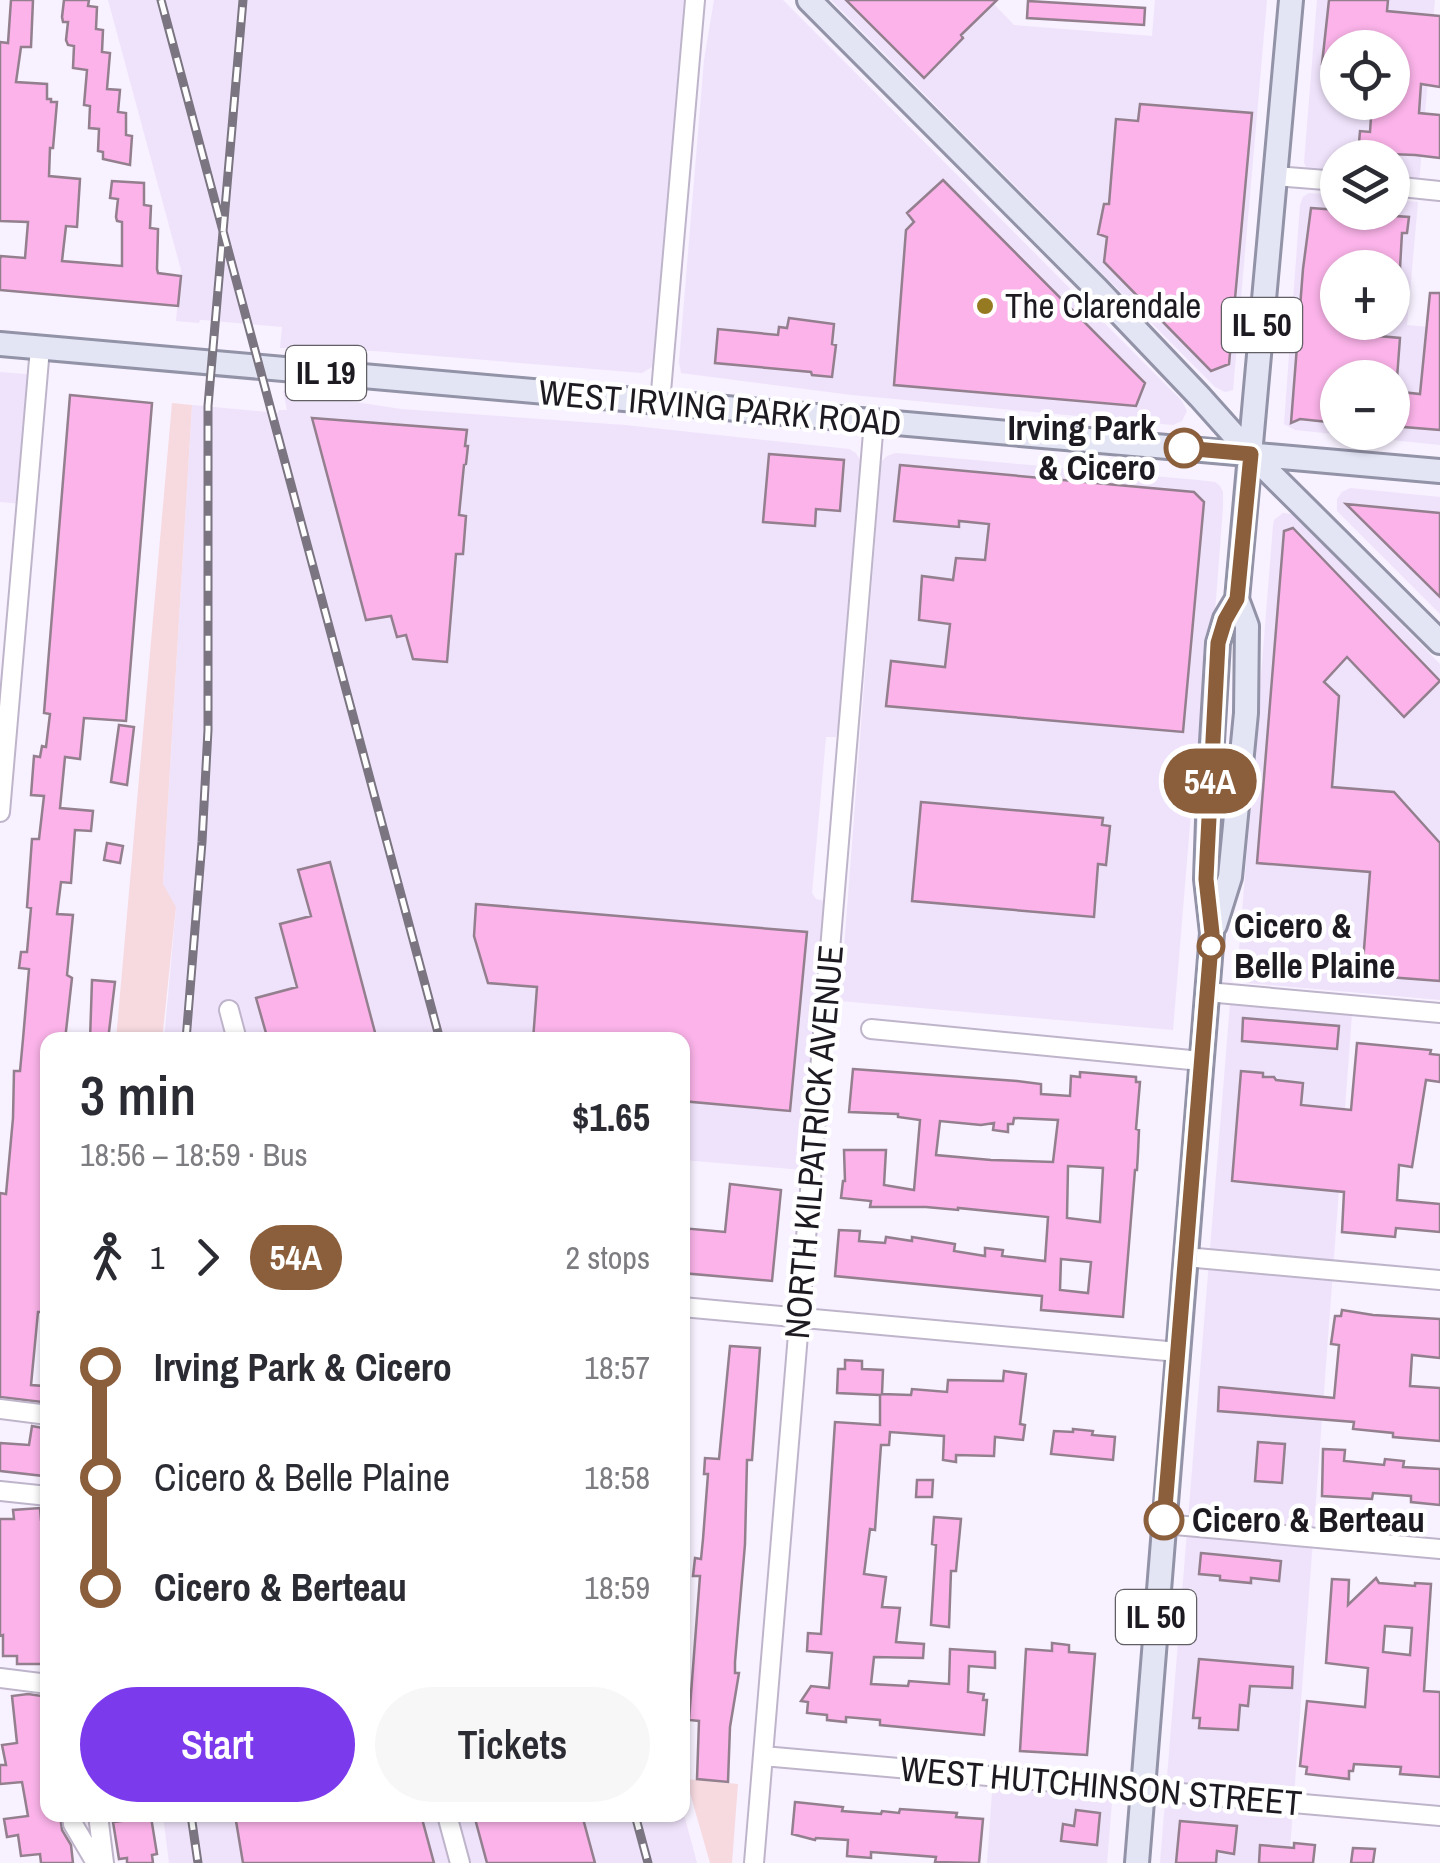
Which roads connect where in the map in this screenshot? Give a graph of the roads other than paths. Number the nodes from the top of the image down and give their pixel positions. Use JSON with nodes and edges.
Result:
{"nodes":[{"id":1,"x":695,"y":0,"type":"edge"},
{"id":2,"x":809,"y":0,"type":"edge"},
{"id":3,"x":1291,"y":0,"type":"edge"},
{"id":4,"x":1275,"y":176,"type":"junction"},
{"id":5,"x":1320,"y":180,"type":"edge"},
{"id":6,"x":1410,"y":188,"type":"edge"},
{"id":7,"x":1440,"y":190,"type":"edge"},
{"id":8,"x":0,"y":344,"type":"edge"},
{"id":9,"x":40,"y":348,"type":"junction"},
{"id":10,"x":660,"y":403,"type":"junction"},
{"id":11,"x":874,"y":421,"type":"junction"},
{"id":12,"x":1251,"y":454,"type":"junction"},
{"id":13,"x":1440,"y":471,"type":"edge"},
{"id":14,"x":1440,"y":642,"type":"edge"},
{"id":15,"x":0,"y":812,"type":"edge"},
{"id":16,"x":1207,"y":992,"type":"junction"},
{"id":17,"x":229,"y":1010,"type":"dead end"},
{"id":18,"x":1440,"y":1013,"type":"edge"},
{"id":19,"x":872,"y":1030,"type":"dead end"},
{"id":20,"x":235,"y":1032,"type":"edge"},
{"id":21,"x":1200,"y":1061,"type":"junction"},
{"id":22,"x":1185,"y":1257,"type":"junction"},
{"id":23,"x":1440,"y":1280,"type":"edge"},
{"id":24,"x":690,"y":1308,"type":"edge"},
{"id":25,"x":800,"y":1317,"type":"junction"},
{"id":26,"x":1178,"y":1352,"type":"junction"},
{"id":27,"x":0,"y":1409,"type":"edge"},
{"id":28,"x":40,"y":1413,"type":"edge"},
{"id":29,"x":0,"y":1491,"type":"edge"},
{"id":30,"x":40,"y":1495,"type":"edge"},
{"id":31,"x":1164,"y":1524,"type":"junction"},
{"id":32,"x":1440,"y":1549,"type":"edge"},
{"id":33,"x":0,"y":1678,"type":"edge"},
{"id":34,"x":40,"y":1683,"type":"edge"},
{"id":35,"x":763,"y":1756,"type":"junction"},
{"id":36,"x":1143,"y":1790,"type":"junction"},
{"id":37,"x":1440,"y":1816,"type":"edge"},
{"id":38,"x":73,"y":1822,"type":"edge"},
{"id":39,"x":99,"y":1822,"type":"edge"},
{"id":40,"x":449,"y":1822,"type":"edge"},
{"id":41,"x":96,"y":1863,"type":"edge"},
{"id":42,"x":104,"y":1863,"type":"edge"},
{"id":43,"x":460,"y":1863,"type":"edge"},
{"id":44,"x":754,"y":1863,"type":"edge"},
{"id":45,"x":1137,"y":1863,"type":"edge"}],
"edges":[{"from":1,"to":10,"type":"street"},
{"from":2,"to":12,"type":"main road"},
{"from":3,"to":4,"type":"main road","number":"IL 50"},
{"from":4,"to":5,"type":"street"},
{"from":4,"to":12,"type":"main road","number":"IL 50"},
{"from":6,"to":7,"type":"street"},
{"from":8,"to":9,"type":"main road","name":"WEST IRVING PARK ROAD","number":"IL 19"},
{"from":9,"to":10,"type":"main road","name":"WEST IRVING PARK ROAD","number":"IL 19"},
{"from":9,"to":15,"type":"street"},
{"from":10,"to":11,"type":"main road","name":"WEST IRVING PARK ROAD","number":"IL 19"},
{"from":11,"to":12,"type":"main road","name":"WEST IRVING PARK ROAD","number":"IL 19"},
{"from":11,"to":25,"type":"street","name":"NORTH KILPATRICK AVENUE"},
{"from":12,"to":13,"type":"main road","name":"WEST IRVING PARK ROAD","number":"IL 19"},
{"from":12,"to":14,"type":"main road"},
{"from":12,"to":16,"type":"main road","number":"IL 50"},
{"from":16,"to":18,"type":"street"},
{"from":16,"to":21,"type":"main road","number":"IL 50"},
{"from":17,"to":20,"type":"street"},
{"from":19,"to":21,"type":"street"},
{"from":21,"to":22,"type":"main road","number":"IL 50"},
{"from":22,"to":23,"type":"street"},
{"from":22,"to":26,"type":"main road","number":"IL 50"},
{"from":24,"to":25,"type":"street"},
{"from":25,"to":26,"type":"street"},
{"from":25,"to":35,"type":"street","name":"NORTH KILPATRICK AVENUE"},
{"from":26,"to":31,"type":"main road","number":"IL 50"},
{"from":27,"to":28,"type":"street"},
{"from":29,"to":30,"type":"street"},
{"from":31,"to":32,"type":"street"},
{"from":31,"to":36,"type":"main road","number":"IL 50"},
{"from":33,"to":34,"type":"street"},
{"from":35,"to":36,"type":"street","name":"WEST HUTCHINSON STREET"},
{"from":35,"to":44,"type":"street","name":"NORTH KILPATRICK AVENUE"},
{"from":36,"to":37,"type":"street","name":"WEST HUTCHINSON STREET"},
{"from":36,"to":45,"type":"main road","number":"IL 50"},
{"from":38,"to":41,"type":"street"},
{"from":39,"to":42,"type":"street"},
{"from":40,"to":43,"type":"street"}]}
